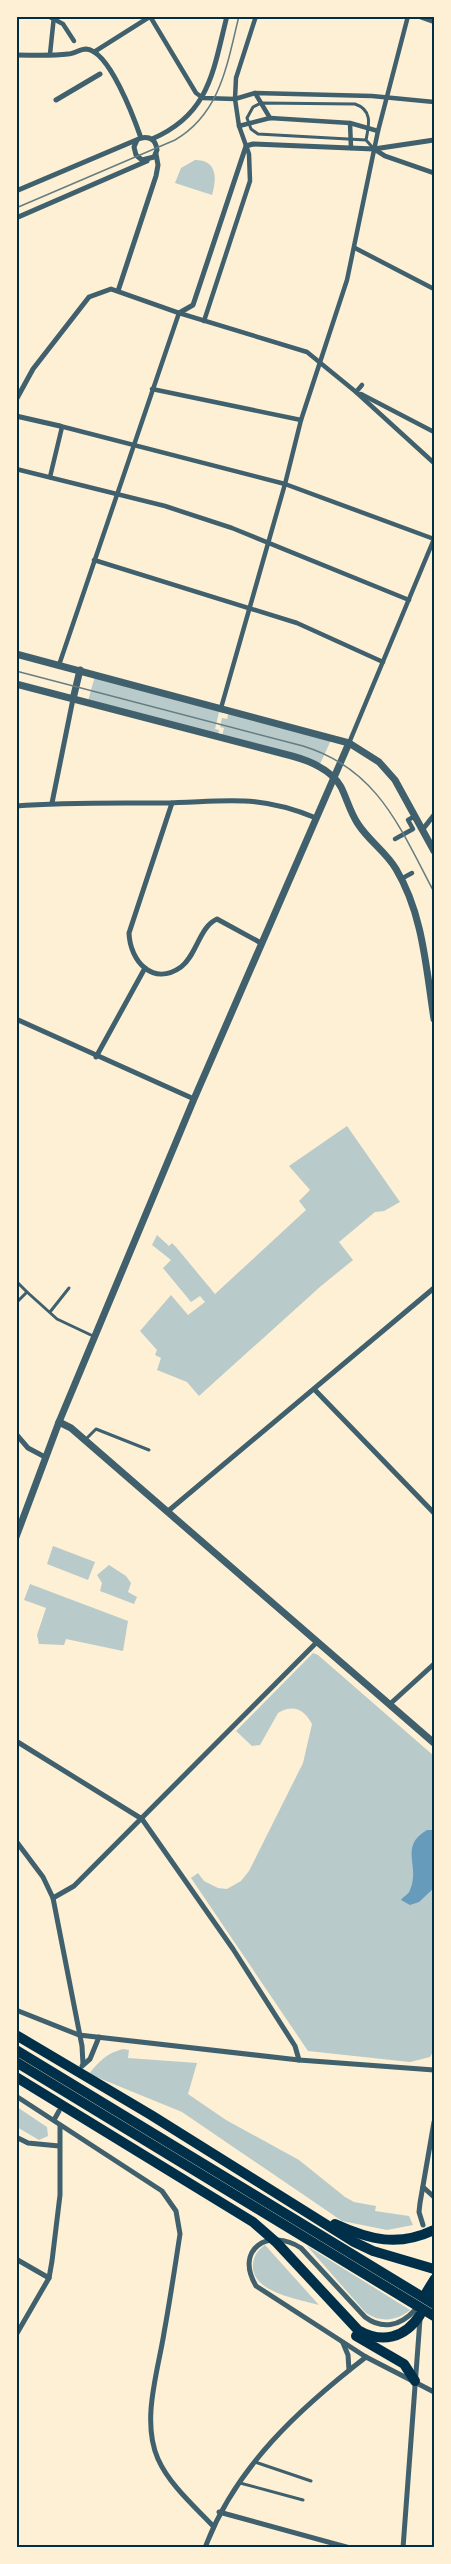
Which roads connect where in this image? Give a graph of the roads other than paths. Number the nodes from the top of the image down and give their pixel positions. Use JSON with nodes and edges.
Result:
{"nodes":[{"id":1,"x":227,"y":16,"type":"edge"},
{"id":2,"x":256,"y":16,"type":"edge"},
{"id":3,"x":408,"y":16,"type":"edge"},
{"id":4,"x":417,"y":16,"type":"edge"},
{"id":5,"x":52,"y":17,"type":"edge"},
{"id":6,"x":151,"y":17,"type":"edge"},
{"id":7,"x":435,"y":22,"type":"edge"},
{"id":8,"x":74,"y":41,"type":"dead end"},
{"id":9,"x":94,"y":52,"type":"junction"},
{"id":10,"x":50,"y":54,"type":"junction"},
{"id":11,"x":16,"y":55,"type":"edge"},
{"id":12,"x":100,"y":74,"type":"dead end"},
{"id":13,"x":255,"y":93,"type":"junction"},
{"id":14,"x":203,"y":98,"type":"junction"},
{"id":15,"x":386,"y":98,"type":"junction"},
{"id":16,"x":235,"y":99,"type":"junction"},
{"id":17,"x":56,"y":100,"type":"dead end"},
{"id":18,"x":261,"y":102,"type":"junction"},
{"id":19,"x":435,"y":102,"type":"edge"},
{"id":20,"x":270,"y":118,"type":"junction"},
{"id":21,"x":350,"y":123,"type":"junction"},
{"id":22,"x":248,"y":124,"type":"junction"},
{"id":23,"x":239,"y":126,"type":"junction"},
{"id":24,"x":369,"y":129,"type":"junction"},
{"id":25,"x":378,"y":131,"type":"junction"},
{"id":26,"x":139,"y":139,"type":"junction"},
{"id":27,"x":152,"y":139,"type":"junction"},
{"id":28,"x":351,"y":140,"type":"junction"},
{"id":29,"x":366,"y":140,"type":"junction"},
{"id":30,"x":435,"y":140,"type":"edge"},
{"id":31,"x":248,"y":145,"type":"junction"},
{"id":32,"x":351,"y":148,"type":"junction"},
{"id":33,"x":374,"y":149,"type":"junction"},
{"id":34,"x":156,"y":154,"type":"junction"},
{"id":35,"x":150,"y":159,"type":"junction"},
{"id":36,"x":435,"y":173,"type":"edge"},
{"id":37,"x":16,"y":191,"type":"edge"},
{"id":38,"x":16,"y":219,"type":"edge"},
{"id":39,"x":355,"y":248,"type":"junction"},
{"id":40,"x":435,"y":289,"type":"edge"},
{"id":41,"x":118,"y":291,"type":"junction"},
{"id":42,"x":178,"y":313,"type":"junction"},
{"id":43,"x":204,"y":321,"type":"junction"},
{"id":44,"x":320,"y":361,"type":"junction"},
{"id":45,"x":362,"y":385,"type":"dead end"},
{"id":46,"x":152,"y":389,"type":"junction"},
{"id":47,"x":356,"y":392,"type":"junction"},
{"id":48,"x":16,"y":400,"type":"edge"},
{"id":49,"x":16,"y":416,"type":"edge"},
{"id":50,"x":301,"y":420,"type":"junction"},
{"id":51,"x":61,"y":427,"type":"junction"},
{"id":52,"x":435,"y":432,"type":"edge"},
{"id":53,"x":133,"y":444,"type":"junction"},
{"id":54,"x":435,"y":463,"type":"edge"},
{"id":55,"x":16,"y":469,"type":"edge"},
{"id":56,"x":50,"y":477,"type":"junction"},
{"id":57,"x":285,"y":484,"type":"junction"},
{"id":58,"x":117,"y":493,"type":"junction"},
{"id":59,"x":435,"y":539,"type":"edge"},
{"id":60,"x":269,"y":543,"type":"junction"},
{"id":61,"x":94,"y":560,"type":"junction"},
{"id":62,"x":409,"y":600,"type":"junction"},
{"id":63,"x":250,"y":606,"type":"junction"},
{"id":64,"x":16,"y":654,"type":"edge"},
{"id":65,"x":383,"y":662,"type":"junction"},
{"id":66,"x":59,"y":665,"type":"junction"},
{"id":67,"x":80,"y":670,"type":"junction"},
{"id":68,"x":16,"y":684,"type":"edge"},
{"id":69,"x":73,"y":699,"type":"junction"},
{"id":70,"x":221,"y":708,"type":"junction"},
{"id":71,"x":350,"y":743,"type":"junction"},
{"id":72,"x":335,"y":779,"type":"junction"},
{"id":73,"x":172,"y":802,"type":"junction"},
{"id":74,"x":52,"y":803,"type":"junction"},
{"id":75,"x":16,"y":806,"type":"edge"},
{"id":76,"x":435,"y":815,"type":"edge"},
{"id":77,"x":415,"y":816,"type":"junction"},
{"id":78,"x":316,"y":818,"type":"junction"},
{"id":79,"x":423,"y":829,"type":"junction"},
{"id":80,"x":395,"y":839,"type":"dead end"},
{"id":81,"x":435,"y":851,"type":"edge"},
{"id":82,"x":412,"y":873,"type":"dead end"},
{"id":83,"x":401,"y":879,"type":"junction"},
{"id":84,"x":261,"y":944,"type":"junction"},
{"id":85,"x":144,"y":968,"type":"junction"},
{"id":86,"x":434,"y":1015,"type":"edge"},
{"id":87,"x":16,"y":1019,"type":"edge"},
{"id":88,"x":96,"y":1056,"type":"junction"},
{"id":89,"x":194,"y":1100,"type":"junction"},
{"id":90,"x":16,"y":1281,"type":"edge"},
{"id":91,"x":69,"y":1288,"type":"dead end"},
{"id":92,"x":435,"y":1288,"type":"edge"},
{"id":93,"x":27,"y":1292,"type":"junction"},
{"id":94,"x":16,"y":1303,"type":"edge"},
{"id":95,"x":49,"y":1313,"type":"junction"},
{"id":96,"x":94,"y":1336,"type":"junction"},
{"id":97,"x":314,"y":1389,"type":"junction"},
{"id":98,"x":58,"y":1422,"type":"junction"},
{"id":99,"x":16,"y":1434,"type":"edge"},
{"id":100,"x":85,"y":1441,"type":"junction"},
{"id":101,"x":149,"y":1450,"type":"dead end"},
{"id":102,"x":45,"y":1457,"type":"junction"},
{"id":103,"x":167,"y":1512,"type":"junction"},
{"id":104,"x":435,"y":1514,"type":"edge"},
{"id":105,"x":23,"y":1518,"type":"junction"},
{"id":106,"x":16,"y":1523,"type":"edge"},
{"id":107,"x":16,"y":1537,"type":"edge"},
{"id":108,"x":317,"y":1642,"type":"junction"},
{"id":109,"x":435,"y":1664,"type":"edge"},
{"id":110,"x":390,"y":1704,"type":"junction"},
{"id":111,"x":16,"y":1741,"type":"edge"},
{"id":112,"x":435,"y":1743,"type":"edge"},
{"id":113,"x":142,"y":1820,"type":"junction"},
{"id":114,"x":16,"y":1840,"type":"edge"},
{"id":115,"x":53,"y":1898,"type":"junction"},
{"id":116,"x":16,"y":2010,"type":"edge"},
{"id":117,"x":16,"y":2035,"type":"edge"},
{"id":118,"x":79,"y":2035,"type":"junction"},
{"id":119,"x":99,"y":2037,"type":"junction"},
{"id":120,"x":16,"y":2050,"type":"edge"},
{"id":121,"x":298,"y":2060,"type":"junction"},
{"id":122,"x":16,"y":2062,"type":"edge"},
{"id":123,"x":435,"y":2070,"type":"edge"},
{"id":124,"x":16,"y":2077,"type":"edge"},
{"id":125,"x":16,"y":2096,"type":"edge"},
{"id":126,"x":58,"y":2111,"type":"dead end"},
{"id":127,"x":54,"y":2120,"type":"junction"},
{"id":128,"x":435,"y":2122,"type":"edge"},
{"id":129,"x":60,"y":2126,"type":"junction"},
{"id":130,"x":16,"y":2137,"type":"edge"},
{"id":131,"x":59,"y":2146,"type":"junction"},
{"id":132,"x":423,"y":2187,"type":"junction"},
{"id":133,"x":435,"y":2197,"type":"edge"},
{"id":134,"x":300,"y":2207,"type":"junction"},
{"id":135,"x":422,"y":2230,"type":"junction"},
{"id":136,"x":435,"y":2230,"type":"edge"},
{"id":137,"x":16,"y":2259,"type":"edge"},
{"id":138,"x":434,"y":2272,"type":"edge"},
{"id":139,"x":49,"y":2278,"type":"junction"},
{"id":140,"x":325,"y":2296,"type":"junction"},
{"id":141,"x":432,"y":2296,"type":"edge"},
{"id":142,"x":417,"y":2313,"type":"junction"},
{"id":143,"x":435,"y":2316,"type":"edge"},
{"id":144,"x":16,"y":2335,"type":"edge"},
{"id":145,"x":343,"y":2343,"type":"junction"},
{"id":146,"x":366,"y":2357,"type":"junction"},
{"id":147,"x":349,"y":2370,"type":"junction"},
{"id":148,"x":415,"y":2381,"type":"junction"},
{"id":149,"x":435,"y":2392,"type":"edge"},
{"id":150,"x":253,"y":2462,"type":"junction"},
{"id":151,"x":311,"y":2481,"type":"dead end"},
{"id":152,"x":238,"y":2482,"type":"junction"},
{"id":153,"x":303,"y":2500,"type":"dead end"},
{"id":154,"x":219,"y":2512,"type":"junction"},
{"id":155,"x":213,"y":2526,"type":"junction"},
{"id":156,"x":205,"y":2547,"type":"edge"},
{"id":157,"x":350,"y":2547,"type":"edge"},
{"id":158,"x":402,"y":2547,"type":"edge"}],
"edges":[{"from":1,"to":14,"type":"street"},
{"from":2,"to":16,"type":"street"},
{"from":3,"to":15,"type":"street"},
{"from":4,"to":7,"type":"street"},
{"from":5,"to":8,"type":"street"},
{"from":5,"to":10,"type":"street"},
{"from":6,"to":9,"type":"street"},
{"from":6,"to":14,"type":"street"},
{"from":9,"to":10,"type":"street"},
{"from":9,"to":26,"type":"street"},
{"from":10,"to":11,"type":"street"},
{"from":12,"to":17,"type":"street"},
{"from":13,"to":15,"type":"street"},
{"from":13,"to":16,"type":"street"},
{"from":13,"to":18,"type":"street"},
{"from":14,"to":16,"type":"street"},
{"from":14,"to":27,"type":"street"},
{"from":15,"to":19,"type":"street"},
{"from":15,"to":25,"type":"street"},
{"from":16,"to":23,"type":"street"},
{"from":18,"to":20,"type":"street"},
{"from":18,"to":22,"type":"lane"},
{"from":18,"to":24,"type":"lane"},
{"from":20,"to":21,"type":"street"},
{"from":20,"to":22,"type":"street"},
{"from":21,"to":24,"type":"street"},
{"from":21,"to":28,"type":"street"},
{"from":22,"to":23,"type":"street"},
{"from":22,"to":28,"type":"lane"},
{"from":23,"to":31,"type":"street"},
{"from":24,"to":25,"type":"street"},
{"from":24,"to":29,"type":"lane"},
{"from":25,"to":33,"type":"street"},
{"from":26,"to":27,"type":"street"},
{"from":26,"to":35,"type":"street"},
{"from":26,"to":37,"type":"street"},
{"from":27,"to":34,"type":"street"},
{"from":28,"to":29,"type":"lane"},
{"from":28,"to":32,"type":"street"},
{"from":29,"to":33,"type":"lane"},
{"from":30,"to":33,"type":"street"},
{"from":31,"to":32,"type":"street"},
{"from":31,"to":42,"type":"street"},
{"from":31,"to":43,"type":"street"},
{"from":32,"to":33,"type":"street"},
{"from":33,"to":36,"type":"street"},
{"from":33,"to":39,"type":"street"},
{"from":34,"to":35,"type":"street"},
{"from":34,"to":41,"type":"street"},
{"from":35,"to":38,"type":"street"},
{"from":39,"to":40,"type":"street"},
{"from":39,"to":44,"type":"street"},
{"from":41,"to":42,"type":"street"},
{"from":41,"to":48,"type":"street"},
{"from":42,"to":43,"type":"street"},
{"from":42,"to":46,"type":"street"},
{"from":43,"to":44,"type":"street"},
{"from":44,"to":47,"type":"street"},
{"from":44,"to":50,"type":"street"},
{"from":45,"to":47,"type":"street"},
{"from":46,"to":50,"type":"street"},
{"from":46,"to":53,"type":"street"},
{"from":47,"to":52,"type":"street"},
{"from":47,"to":54,"type":"street"},
{"from":49,"to":51,"type":"street"},
{"from":50,"to":57,"type":"street"},
{"from":51,"to":53,"type":"street"},
{"from":51,"to":56,"type":"street"},
{"from":53,"to":57,"type":"street"},
{"from":53,"to":58,"type":"street"},
{"from":55,"to":56,"type":"street"},
{"from":56,"to":58,"type":"street"},
{"from":57,"to":59,"type":"street"},
{"from":57,"to":60,"type":"street"},
{"from":58,"to":60,"type":"street"},
{"from":58,"to":61,"type":"street"},
{"from":59,"to":62,"type":"street"},
{"from":60,"to":62,"type":"street"},
{"from":60,"to":63,"type":"street"},
{"from":61,"to":63,"type":"street"},
{"from":61,"to":66,"type":"street"},
{"from":62,"to":65,"type":"street"},
{"from":63,"to":65,"type":"street"},
{"from":63,"to":70,"type":"street"},
{"from":64,"to":66,"type":"street"},
{"from":65,"to":71,"type":"street"},
{"from":66,"to":67,"type":"street"},
{"from":67,"to":69,"type":"street"},
{"from":67,"to":70,"type":"street"},
{"from":68,"to":69,"type":"street"},
{"from":69,"to":72,"type":"street"},
{"from":69,"to":74,"type":"street"},
{"from":70,"to":71,"type":"street"},
{"from":71,"to":72,"type":"street"},
{"from":71,"to":77,"type":"street"},
{"from":72,"to":78,"type":"street"},
{"from":72,"to":83,"type":"street"},
{"from":73,"to":74,"type":"street"},
{"from":73,"to":78,"type":"street"},
{"from":73,"to":85,"type":"street"},
{"from":74,"to":75,"type":"street"},
{"from":76,"to":79,"type":"street"},
{"from":77,"to":79,"type":"street"},
{"from":77,"to":80,"type":"street"},
{"from":78,"to":84,"type":"street"},
{"from":79,"to":81,"type":"street"},
{"from":82,"to":83,"type":"street"},
{"from":83,"to":86,"type":"street"},
{"from":84,"to":85,"type":"street"},
{"from":84,"to":89,"type":"street"},
{"from":85,"to":88,"type":"street"},
{"from":87,"to":88,"type":"street"},
{"from":88,"to":89,"type":"street"},
{"from":89,"to":96,"type":"street"},
{"from":90,"to":93,"type":"lane"},
{"from":91,"to":95,"type":"lane"},
{"from":92,"to":97,"type":"street"},
{"from":93,"to":94,"type":"lane"},
{"from":93,"to":95,"type":"lane"},
{"from":95,"to":96,"type":"lane"},
{"from":96,"to":98,"type":"street"},
{"from":97,"to":103,"type":"street"},
{"from":97,"to":104,"type":"street"},
{"from":98,"to":100,"type":"street"},
{"from":98,"to":102,"type":"street"},
{"from":99,"to":102,"type":"street"},
{"from":100,"to":101,"type":"lane"},
{"from":100,"to":103,"type":"street"},
{"from":102,"to":105,"type":"street"},
{"from":103,"to":108,"type":"street"},
{"from":105,"to":106,"type":"street"},
{"from":105,"to":107,"type":"street"},
{"from":108,"to":110,"type":"street"},
{"from":108,"to":113,"type":"street"},
{"from":109,"to":110,"type":"street"},
{"from":110,"to":112,"type":"street"},
{"from":111,"to":113,"type":"street"},
{"from":113,"to":115,"type":"street"},
{"from":113,"to":121,"type":"street"},
{"from":114,"to":115,"type":"street"},
{"from":115,"to":118,"type":"street"},
{"from":116,"to":118,"type":"street"},
{"from":117,"to":134,"type":"highway"},
{"from":118,"to":119,"type":"street"},
{"from":118,"to":119,"type":"street"},
{"from":119,"to":121,"type":"street"},
{"from":120,"to":141,"type":"highway"},
{"from":121,"to":123,"type":"street"},
{"from":122,"to":143,"type":"highway"},
{"from":124,"to":140,"type":"highway"},
{"from":125,"to":127,"type":"street"},
{"from":126,"to":127,"type":"street"},
{"from":127,"to":129,"type":"street"},
{"from":128,"to":132,"type":"street"},
{"from":129,"to":131,"type":"street"},
{"from":129,"to":155,"type":"street"},
{"from":130,"to":131,"type":"street"},
{"from":131,"to":139,"type":"street"},
{"from":132,"to":133,"type":"street"},
{"from":132,"to":135,"type":"street"},
{"from":134,"to":135,"type":"highway"},
{"from":134,"to":138,"type":"highway"},
{"from":135,"to":136,"type":"highway"},
{"from":137,"to":139,"type":"street"},
{"from":138,"to":141,"type":"highway"},
{"from":139,"to":144,"type":"street"},
{"from":140,"to":142,"type":"highway"},
{"from":140,"to":148,"type":"highway"},
{"from":142,"to":145,"type":"street"},
{"from":142,"to":148,"type":"street"},
{"from":145,"to":146,"type":"street"},
{"from":145,"to":147,"type":"street"},
{"from":146,"to":147,"type":"street"},
{"from":146,"to":148,"type":"street"},
{"from":147,"to":150,"type":"street"},
{"from":148,"to":149,"type":"street"},
{"from":148,"to":158,"type":"street"},
{"from":150,"to":151,"type":"lane"},
{"from":150,"to":152,"type":"street"},
{"from":152,"to":153,"type":"lane"},
{"from":152,"to":154,"type":"street"},
{"from":154,"to":155,"type":"street"},
{"from":154,"to":157,"type":"street"},
{"from":155,"to":156,"type":"street"}]}
